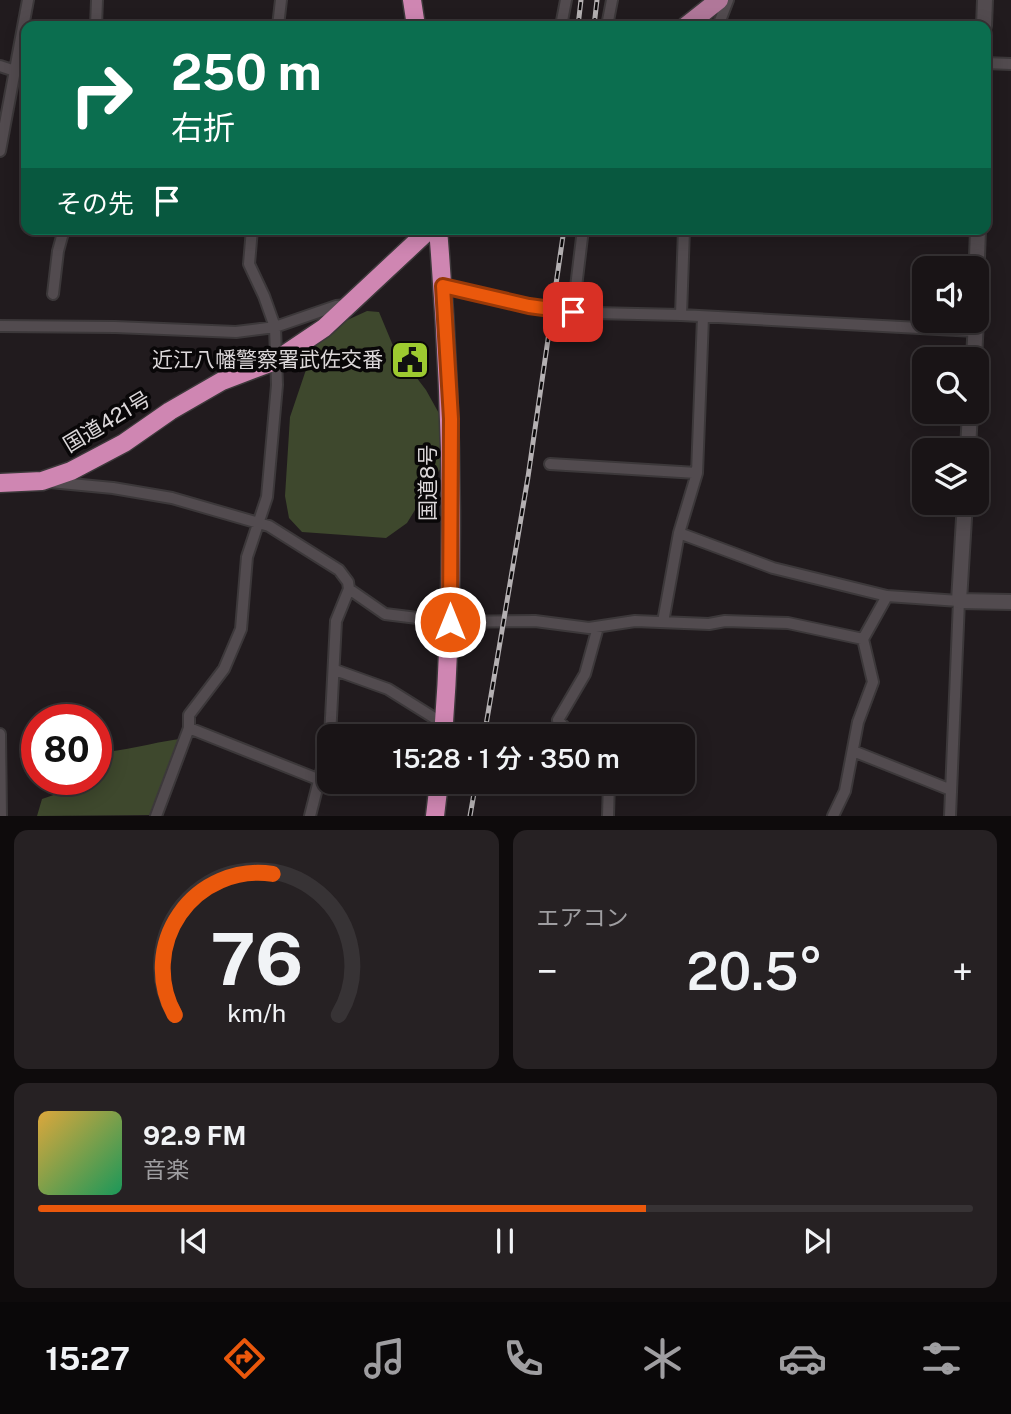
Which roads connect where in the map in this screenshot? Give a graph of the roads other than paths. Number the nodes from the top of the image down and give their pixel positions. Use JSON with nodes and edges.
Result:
{"nodes":[{"id":1,"x":27,"y":0,"type":"edge"},
{"id":2,"x":97,"y":0,"type":"edge"},
{"id":3,"x":281,"y":0,"type":"edge"},
{"id":4,"x":412,"y":0,"type":"edge"},
{"id":5,"x":566,"y":0,"type":"edge"},
{"id":6,"x":612,"y":0,"type":"edge"},
{"id":7,"x":719,"y":0,"type":"edge"},
{"id":8,"x":727,"y":0,"type":"edge"},
{"id":9,"x":985,"y":0,"type":"edge"},
{"id":10,"x":23,"y":21,"type":"edge"},
{"id":11,"x":96,"y":21,"type":"edge"},
{"id":12,"x":279,"y":21,"type":"edge"},
{"id":13,"x":415,"y":21,"type":"edge"},
{"id":14,"x":562,"y":21,"type":"edge"},
{"id":15,"x":608,"y":21,"type":"edge"},
{"id":16,"x":692,"y":21,"type":"edge"},
{"id":17,"x":720,"y":21,"type":"edge"},
{"id":18,"x":984,"y":21,"type":"edge"},
{"id":19,"x":21,"y":36,"type":"edge"},
{"id":20,"x":991,"y":63,"type":"edge"},
{"id":21,"x":1011,"y":64,"type":"edge"},
{"id":22,"x":0,"y":66,"type":"edge"},
{"id":23,"x":15,"y":71,"type":"junction"},
{"id":24,"x":0,"y":151,"type":"edge"},
{"id":25,"x":62,"y":235,"type":"edge"},
{"id":26,"x":251,"y":235,"type":"edge"},
{"id":27,"x":424,"y":235,"type":"edge"},
{"id":28,"x":439,"y":235,"type":"edge"},
{"id":29,"x":582,"y":235,"type":"edge"},
{"id":30,"x":684,"y":235,"type":"edge"},
{"id":31,"x":978,"y":235,"type":"edge"},
{"id":32,"x":977,"y":256,"type":"edge"},
{"id":33,"x":443,"y":286,"type":"junction"},
{"id":34,"x":53,"y":294,"type":"dead end"},
{"id":35,"x":350,"y":304,"type":"junction"},
{"id":36,"x":573,"y":312,"type":"junction"},
{"id":37,"x":681,"y":315,"type":"junction"},
{"id":38,"x":703,"y":317,"type":"junction"},
{"id":39,"x":912,"y":324,"type":"edge"},
{"id":40,"x":0,"y":326,"type":"edge"},
{"id":41,"x":275,"y":327,"type":"junction"},
{"id":42,"x":275,"y":361,"type":"junction"},
{"id":43,"x":550,"y":464,"type":"dead end"},
{"id":44,"x":697,"y":473,"type":"junction"},
{"id":45,"x":41,"y":481,"type":"junction"},
{"id":46,"x":0,"y":483,"type":"edge"},
{"id":47,"x":964,"y":515,"type":"edge"},
{"id":48,"x":257,"y":522,"type":"junction"},
{"id":49,"x":679,"y":533,"type":"junction"},
{"id":50,"x":349,"y":589,"type":"junction"},
{"id":51,"x":887,"y":596,"type":"junction"},
{"id":52,"x":959,"y":601,"type":"junction"},
{"id":53,"x":1011,"y":602,"type":"edge"},
{"id":54,"x":450,"y":622,"type":"junction"},
{"id":55,"x":663,"y":622,"type":"junction"},
{"id":56,"x":598,"y":627,"type":"junction"},
{"id":57,"x":863,"y":639,"type":"junction"},
{"id":58,"x":335,"y":670,"type":"junction"},
{"id":59,"x":331,"y":724,"type":"edge"},
{"id":60,"x":435,"y":724,"type":"edge"},
{"id":61,"x":443,"y":724,"type":"edge"},
{"id":62,"x":562,"y":724,"type":"edge"},
{"id":63,"x":188,"y":728,"type":"junction"},
{"id":64,"x":0,"y":734,"type":"edge"},
{"id":65,"x":853,"y":751,"type":"junction"},
{"id":66,"x":317,"y":779,"type":"edge"},
{"id":67,"x":951,"y":790,"type":"junction"},
{"id":68,"x":317,"y":791,"type":"edge"},
{"id":69,"x":438,"y":794,"type":"edge"},
{"id":70,"x":609,"y":794,"type":"edge"},
{"id":71,"x":1,"y":808,"type":"edge"},
{"id":72,"x":608,"y":812,"type":"edge"},
{"id":73,"x":156,"y":816,"type":"edge"},
{"id":74,"x":310,"y":816,"type":"edge"},
{"id":75,"x":435,"y":816,"type":"edge"},
{"id":76,"x":618,"y":816,"type":"edge"},
{"id":77,"x":833,"y":816,"type":"edge"},
{"id":78,"x":950,"y":816,"type":"edge"}],
"edges":[{"from":1,"to":10,"type":"street"},
{"from":2,"to":11,"type":"street"},
{"from":3,"to":12,"type":"street"},
{"from":4,"to":13,"type":"highway"},
{"from":5,"to":14,"type":"street"},
{"from":6,"to":15,"type":"street"},
{"from":7,"to":16,"type":"main road"},
{"from":8,"to":17,"type":"street"},
{"from":9,"to":18,"type":"street"},
{"from":19,"to":23,"type":"street"},
{"from":20,"to":21,"type":"street"},
{"from":22,"to":23,"type":"street"},
{"from":23,"to":24,"type":"street"},
{"from":25,"to":34,"type":"street"},
{"from":26,"to":41,"type":"street"},
{"from":27,"to":35,"type":"highway","name":"国道421号"},
{"from":28,"to":33,"type":"highway","name":"国道8号"},
{"from":29,"to":36,"type":"street"},
{"from":30,"to":37,"type":"street"},
{"from":31,"to":32,"type":"street"},
{"from":33,"to":36,"type":"street"},
{"from":33,"to":54,"type":"highway","name":"国道8号"},
{"from":35,"to":41,"type":"street"},
{"from":35,"to":42,"type":"highway","name":"国道421号"},
{"from":36,"to":37,"type":"street"},
{"from":37,"to":38,"type":"street"},
{"from":38,"to":39,"type":"street"},
{"from":38,"to":44,"type":"street"},
{"from":40,"to":41,"type":"street"},
{"from":41,"to":42,"type":"street"},
{"from":42,"to":45,"type":"highway","name":"国道421号"},
{"from":42,"to":48,"type":"street"},
{"from":43,"to":44,"type":"street"},
{"from":44,"to":49,"type":"street"},
{"from":45,"to":46,"type":"highway","name":"国道421号"},
{"from":45,"to":48,"type":"street"},
{"from":47,"to":52,"type":"street"},
{"from":48,"to":50,"type":"street"},
{"from":48,"to":63,"type":"street"},
{"from":49,"to":51,"type":"street"},
{"from":49,"to":55,"type":"street"},
{"from":50,"to":54,"type":"street"},
{"from":50,"to":58,"type":"street"},
{"from":51,"to":52,"type":"street"},
{"from":51,"to":57,"type":"street"},
{"from":52,"to":53,"type":"street"},
{"from":52,"to":67,"type":"street"},
{"from":54,"to":56,"type":"street"},
{"from":54,"to":61,"type":"highway","name":"国道8号"},
{"from":55,"to":56,"type":"street"},
{"from":55,"to":57,"type":"street"},
{"from":56,"to":62,"type":"street"},
{"from":57,"to":65,"type":"street"},
{"from":58,"to":59,"type":"street"},
{"from":58,"to":60,"type":"street"},
{"from":63,"to":66,"type":"street"},
{"from":63,"to":73,"type":"street"},
{"from":64,"to":71,"type":"street"},
{"from":65,"to":67,"type":"street"},
{"from":65,"to":77,"type":"street"},
{"from":67,"to":78,"type":"street"},
{"from":68,"to":74,"type":"street"},
{"from":69,"to":75,"type":"highway"},
{"from":70,"to":72,"type":"street"},
{"from":72,"to":76,"type":"street"}]}
